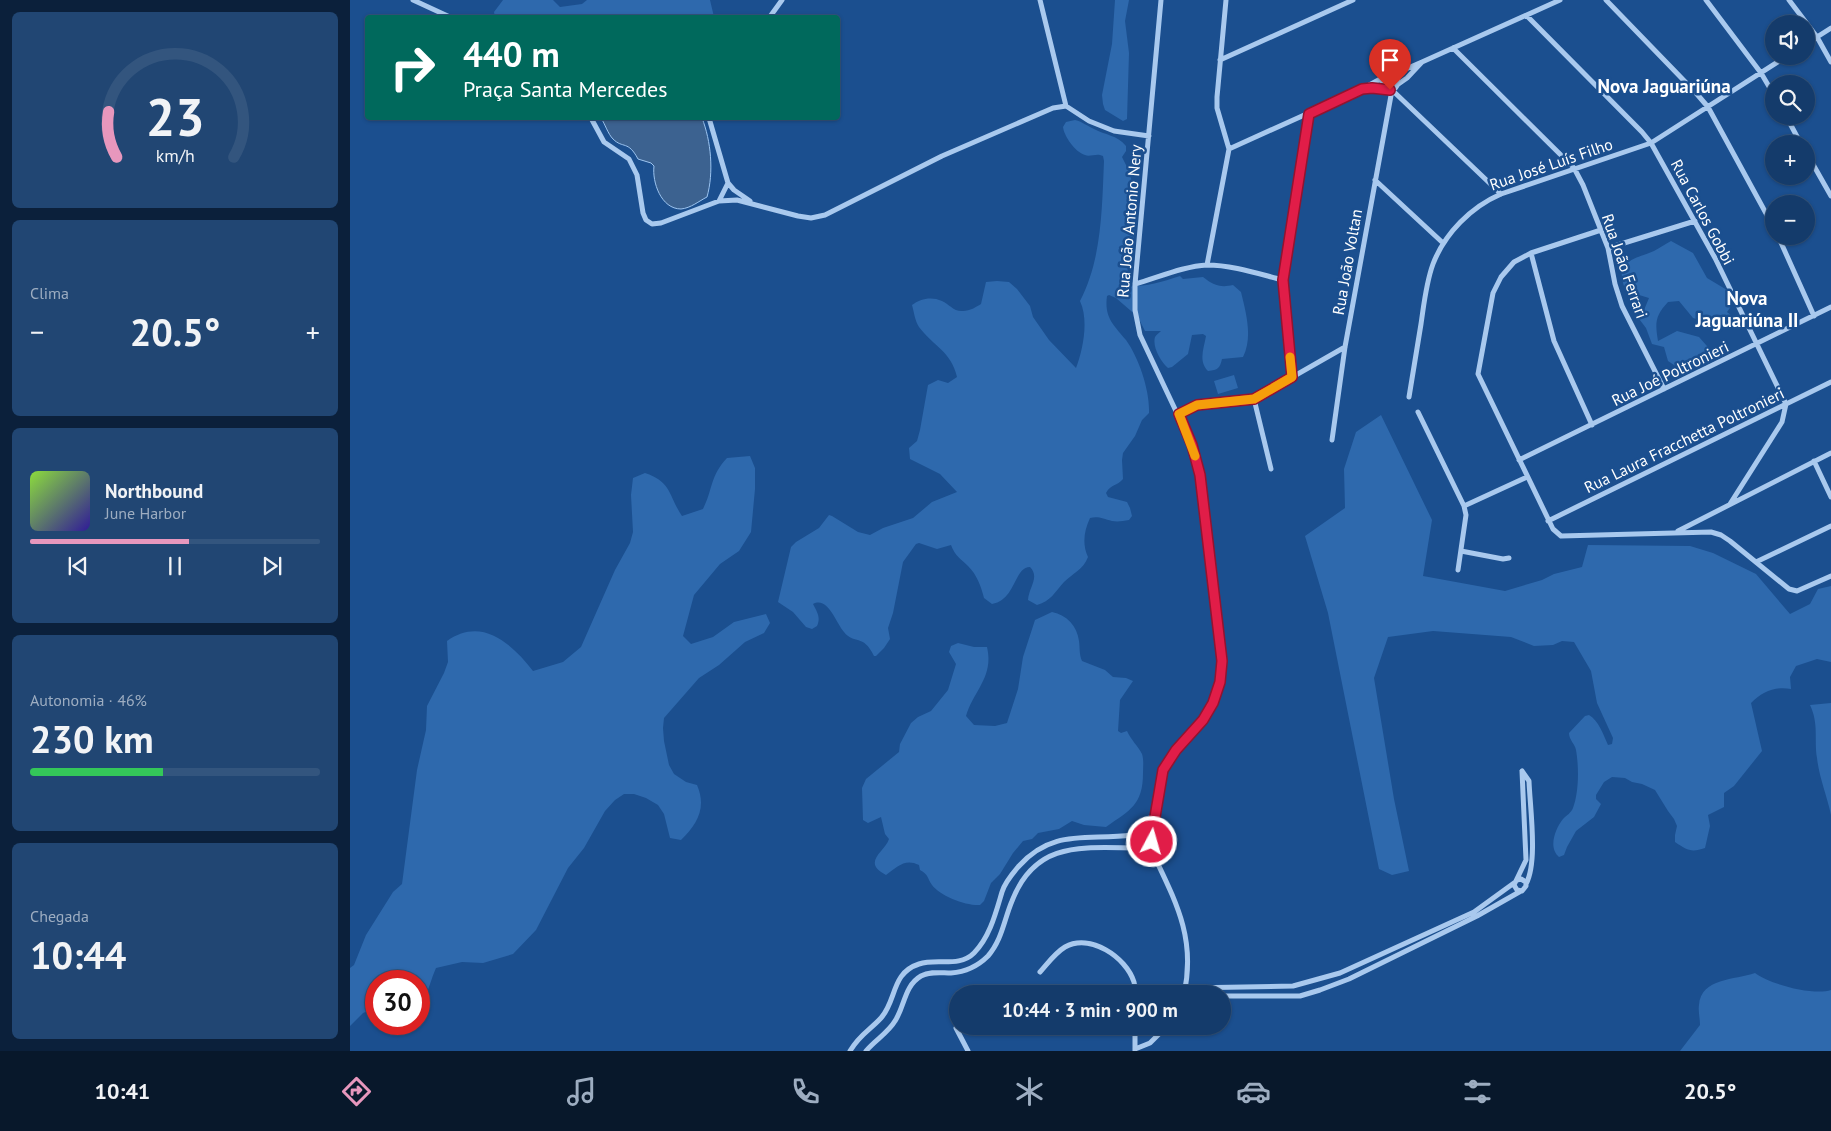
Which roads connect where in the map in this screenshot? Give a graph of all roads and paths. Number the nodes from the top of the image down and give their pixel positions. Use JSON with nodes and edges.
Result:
{"nodes":[{"id":1,"x":413,"y":0,"type":"edge"},
{"id":2,"x":782,"y":0,"type":"edge"},
{"id":3,"x":1040,"y":0,"type":"edge"},
{"id":4,"x":1161,"y":0,"type":"edge"},
{"id":5,"x":1226,"y":0,"type":"edge"},
{"id":6,"x":1353,"y":0,"type":"edge"},
{"id":7,"x":1560,"y":0,"type":"edge"},
{"id":8,"x":1606,"y":0,"type":"edge"},
{"id":9,"x":1706,"y":0,"type":"edge"},
{"id":10,"x":1789,"y":0,"type":"edge"},
{"id":11,"x":446,"y":15,"type":"edge"},
{"id":12,"x":771,"y":15,"type":"edge"},
{"id":13,"x":1527,"y":16,"type":"junction"},
{"id":14,"x":1831,"y":28,"type":"edge"},
{"id":15,"x":1817,"y":37,"type":"junction"},
{"id":16,"x":1453,"y":48,"type":"junction"},
{"id":17,"x":1220,"y":60,"type":"junction"},
{"id":18,"x":1422,"y":62,"type":"junction"},
{"id":19,"x":1831,"y":62,"type":"edge"},
{"id":20,"x":1773,"y":65,"type":"edge"},
{"id":21,"x":1761,"y":73,"type":"junction"},
{"id":22,"x":1392,"y":75,"type":"junction"},
{"id":23,"x":1384,"y":77,"type":"junction"},
{"id":24,"x":1765,"y":80,"type":"edge"},
{"id":25,"x":1397,"y":85,"type":"junction"},
{"id":26,"x":1362,"y":89,"type":"junction"},
{"id":27,"x":1390,"y":90,"type":"junction"},
{"id":28,"x":1066,"y":106,"type":"junction"},
{"id":29,"x":1708,"y":107,"type":"junction"},
{"id":30,"x":1309,"y":114,"type":"junction"},
{"id":31,"x":592,"y":120,"type":"edge"},
{"id":32,"x":710,"y":120,"type":"edge"},
{"id":33,"x":1149,"y":136,"type":"junction"},
{"id":34,"x":1651,"y":142,"type":"junction"},
{"id":35,"x":1229,"y":150,"type":"junction"},
{"id":36,"x":1574,"y":168,"type":"junction"},
{"id":37,"x":1815,"y":168,"type":"edge"},
{"id":38,"x":1375,"y":180,"type":"junction"},
{"id":39,"x":728,"y":184,"type":"junction"},
{"id":40,"x":1501,"y":194,"type":"junction"},
{"id":41,"x":1831,"y":196,"type":"edge"},
{"id":42,"x":719,"y":201,"type":"junction"},
{"id":43,"x":758,"y":205,"type":"junction"},
{"id":44,"x":1765,"y":212,"type":"edge"},
{"id":45,"x":1695,"y":221,"type":"junction"},
{"id":46,"x":1601,"y":230,"type":"junction"},
{"id":47,"x":1443,"y":243,"type":"junction"},
{"id":48,"x":1782,"y":245,"type":"edge"},
{"id":49,"x":1608,"y":248,"type":"junction"},
{"id":50,"x":1530,"y":253,"type":"junction"},
{"id":51,"x":1207,"y":265,"type":"junction"},
{"id":52,"x":1283,"y":280,"type":"junction"},
{"id":53,"x":1135,"y":284,"type":"junction"},
{"id":54,"x":1831,"y":307,"type":"edge"},
{"id":55,"x":1814,"y":316,"type":"junction"},
{"id":56,"x":1756,"y":344,"type":"junction"},
{"id":57,"x":1345,"y":347,"type":"junction"},
{"id":58,"x":1292,"y":377,"type":"junction"},
{"id":59,"x":1831,"y":382,"type":"edge"},
{"id":60,"x":1664,"y":389,"type":"junction"},
{"id":61,"x":1410,"y":397,"type":"dead end"},
{"id":62,"x":1254,"y":399,"type":"junction"},
{"id":63,"x":1786,"y":404,"type":"junction"},
{"id":64,"x":1418,"y":412,"type":"dead end"},
{"id":65,"x":1179,"y":414,"type":"junction"},
{"id":66,"x":1592,"y":425,"type":"junction"},
{"id":67,"x":1332,"y":440,"type":"dead end"},
{"id":68,"x":1831,"y":453,"type":"edge"},
{"id":69,"x":1519,"y":460,"type":"junction"},
{"id":70,"x":1814,"y":461,"type":"junction"},
{"id":71,"x":1271,"y":469,"type":"dead end"},
{"id":72,"x":1527,"y":477,"type":"junction"},
{"id":73,"x":1831,"y":497,"type":"edge"},
{"id":74,"x":1730,"y":504,"type":"junction"},
{"id":75,"x":1464,"y":506,"type":"junction"},
{"id":76,"x":1548,"y":521,"type":"junction"},
{"id":77,"x":1831,"y":526,"type":"edge"},
{"id":78,"x":1675,"y":533,"type":"junction"},
{"id":79,"x":1460,"y":551,"type":"junction"},
{"id":80,"x":1509,"y":558,"type":"dead end"},
{"id":81,"x":1756,"y":562,"type":"junction"},
{"id":82,"x":1458,"y":570,"type":"dead end"},
{"id":83,"x":1831,"y":576,"type":"edge"},
{"id":84,"x":1150,"y":830,"type":"junction"},
{"id":85,"x":1132,"y":836,"type":"junction"},
{"id":86,"x":1149,"y":845,"type":"junction"},
{"id":87,"x":1140,"y":848,"type":"junction"},
{"id":88,"x":1515,"y":881,"type":"junction"},
{"id":89,"x":1526,"y":884,"type":"junction"},
{"id":90,"x":1521,"y":891,"type":"junction"},
{"id":91,"x":1040,"y":972,"type":"dead end"},
{"id":92,"x":1322,"y":980,"type":"junction"},
{"id":93,"x":1135,"y":985,"type":"edge"},
{"id":94,"x":1186,"y":985,"type":"edge"},
{"id":95,"x":1293,"y":986,"type":"junction"},
{"id":96,"x":1325,"y":987,"type":"junction"},
{"id":97,"x":1231,"y":989,"type":"edge"},
{"id":98,"x":1231,"y":996,"type":"edge"},
{"id":99,"x":1294,"y":996,"type":"junction"},
{"id":100,"x":960,"y":1035,"type":"edge"},
{"id":101,"x":1135,"y":1035,"type":"edge"},
{"id":102,"x":1158,"y":1035,"type":"edge"},
{"id":103,"x":1135,"y":1050,"type":"edge"},
{"id":104,"x":850,"y":1051,"type":"edge"},
{"id":105,"x":866,"y":1051,"type":"edge"},
{"id":106,"x":968,"y":1051,"type":"edge"}],
"edges":[{"from":1,"to":11,"type":"street"},
{"from":2,"to":12,"type":"street"},
{"from":3,"to":28,"type":"street"},
{"from":4,"to":33,"type":"street","name":"Rua João Antonio Nery"},
{"from":5,"to":17,"type":"street"},
{"from":6,"to":17,"type":"street"},
{"from":7,"to":13,"type":"street"},
{"from":8,"to":29,"type":"street"},
{"from":9,"to":21,"type":"street"},
{"from":10,"to":15,"type":"street"},
{"from":13,"to":16,"type":"street"},
{"from":13,"to":34,"type":"street","name":"Rua Carlos Gobbi"},
{"from":14,"to":15,"type":"street"},
{"from":15,"to":19,"type":"street"},
{"from":16,"to":18,"type":"street"},
{"from":16,"to":36,"type":"street","name":"Rua João Ferrari"},
{"from":17,"to":35,"type":"street"},
{"from":18,"to":22,"type":"street"},
{"from":18,"to":25,"type":"street"},
{"from":20,"to":21,"type":"street","name":"Rua José Luís Filho"},
{"from":21,"to":24,"type":"street"},
{"from":21,"to":29,"type":"street","name":"Rua José Luís Filho"},
{"from":22,"to":23,"type":"street"},
{"from":22,"to":25,"type":"street"},
{"from":23,"to":26,"type":"street"},
{"from":23,"to":27,"type":"street"},
{"from":25,"to":27,"type":"street"},
{"from":26,"to":27,"type":"street"},
{"from":26,"to":30,"type":"street"},
{"from":27,"to":38,"type":"street","name":"Rua João Voltan"},
{"from":27,"to":40,"type":"street"},
{"from":28,"to":33,"type":"street"},
{"from":28,"to":43,"type":"street"},
{"from":29,"to":34,"type":"street","name":"Rua José Luís Filho"},
{"from":29,"to":44,"type":"street"},
{"from":30,"to":35,"type":"street"},
{"from":30,"to":52,"type":"street"},
{"from":31,"to":42,"type":"street"},
{"from":32,"to":39,"type":"street"},
{"from":33,"to":53,"type":"street","name":"Rua João Antonio Nery"},
{"from":34,"to":36,"type":"street","name":"Rua José Luís Filho"},
{"from":34,"to":45,"type":"street","name":"Rua Carlos Gobbi"},
{"from":35,"to":51,"type":"street"},
{"from":36,"to":40,"type":"street","name":"Rua José Luís Filho"},
{"from":36,"to":46,"type":"street","name":"Rua João Ferrari"},
{"from":37,"to":41,"type":"street"},
{"from":38,"to":47,"type":"street"},
{"from":38,"to":57,"type":"street","name":"Rua João Voltan"},
{"from":39,"to":42,"type":"street"},
{"from":39,"to":43,"type":"street"},
{"from":40,"to":47,"type":"street","name":"Rua José Luís Filho"},
{"from":42,"to":43,"type":"street"},
{"from":45,"to":49,"type":"street"},
{"from":45,"to":56,"type":"street","name":"Rua Carlos Gobbi"},
{"from":46,"to":49,"type":"street","name":"Rua João Ferrari"},
{"from":46,"to":50,"type":"street"},
{"from":47,"to":61,"type":"street","name":"Rua José Luís Filho"},
{"from":48,"to":55,"type":"street"},
{"from":49,"to":60,"type":"street","name":"Rua João Ferrari"},
{"from":50,"to":66,"type":"street"},
{"from":50,"to":69,"type":"street"},
{"from":51,"to":52,"type":"street"},
{"from":51,"to":53,"type":"street"},
{"from":52,"to":58,"type":"street"},
{"from":53,"to":65,"type":"street","name":"Rua João Antonio Nery"},
{"from":54,"to":55,"type":"street","name":"Rua Joé Poltronieri"},
{"from":55,"to":56,"type":"street","name":"Rua Joé Poltronieri"},
{"from":56,"to":60,"type":"street","name":"Rua Joé Poltronieri"},
{"from":56,"to":63,"type":"street","name":"Rua Carlos Gobbi"},
{"from":57,"to":58,"type":"street"},
{"from":57,"to":67,"type":"street","name":"Rua João Voltan"},
{"from":58,"to":62,"type":"street"},
{"from":59,"to":63,"type":"street","name":"Rua Laura Fracchetta Poltronieri"},
{"from":60,"to":66,"type":"street","name":"Rua Joé Poltronieri"},
{"from":62,"to":65,"type":"street"},
{"from":62,"to":71,"type":"street"},
{"from":63,"to":74,"type":"street"},
{"from":63,"to":76,"type":"street","name":"Rua Laura Fracchetta Poltronieri"},
{"from":64,"to":75,"type":"street"},
{"from":65,"to":84,"type":"street","name":"Rua João Antonio Nery"},
{"from":66,"to":69,"type":"street","name":"Rua Joé Poltronieri"},
{"from":68,"to":70,"type":"street"},
{"from":69,"to":72,"type":"street"},
{"from":70,"to":73,"type":"street"},
{"from":70,"to":74,"type":"street"},
{"from":72,"to":75,"type":"street"},
{"from":72,"to":76,"type":"street"},
{"from":74,"to":78,"type":"street"},
{"from":75,"to":79,"type":"street"},
{"from":76,"to":78,"type":"street"},
{"from":77,"to":81,"type":"street"},
{"from":78,"to":81,"type":"street"},
{"from":79,"to":80,"type":"street"},
{"from":79,"to":82,"type":"street"},
{"from":81,"to":83,"type":"street"},
{"from":84,"to":85,"type":"street"},
{"from":84,"to":86,"type":"street"},
{"from":85,"to":87,"type":"street"},
{"from":85,"to":104,"type":"street"},
{"from":86,"to":87,"type":"street"},
{"from":86,"to":94,"type":"street"},
{"from":87,"to":105,"type":"street"},
{"from":88,"to":89,"type":"street"},
{"from":88,"to":89,"type":"street"},
{"from":88,"to":90,"type":"street"},
{"from":88,"to":92,"type":"street"},
{"from":89,"to":90,"type":"street"},
{"from":90,"to":96,"type":"street"},
{"from":91,"to":93,"type":"street"},
{"from":92,"to":95,"type":"street"},
{"from":92,"to":96,"type":"street"},
{"from":95,"to":97,"type":"street"},
{"from":95,"to":99,"type":"street"},
{"from":96,"to":99,"type":"street"},
{"from":98,"to":99,"type":"street"},
{"from":100,"to":106,"type":"street"},
{"from":101,"to":103,"type":"street"},
{"from":102,"to":103,"type":"street"}]}
